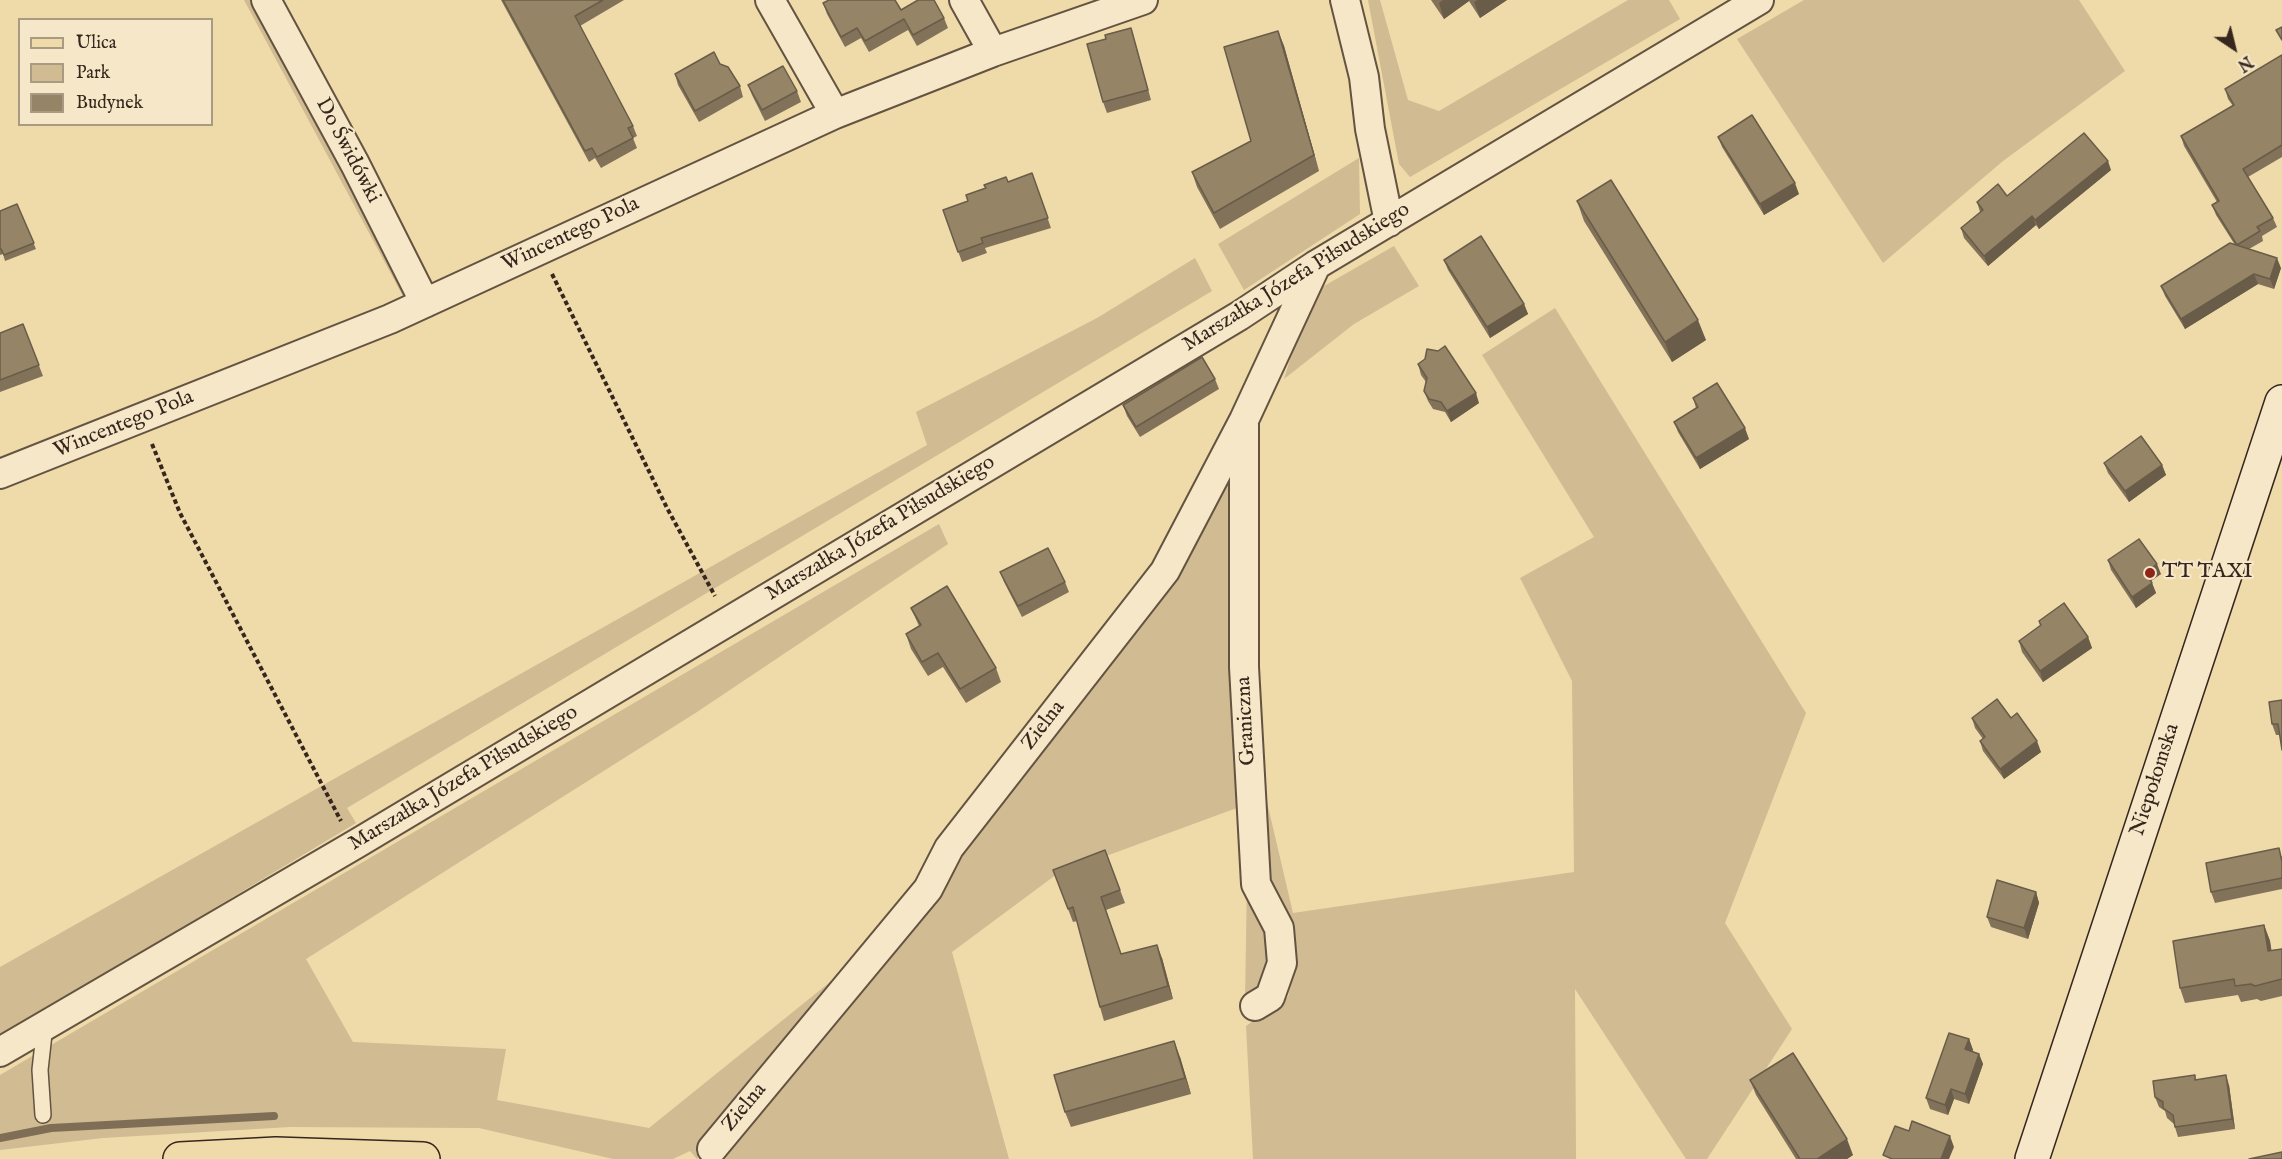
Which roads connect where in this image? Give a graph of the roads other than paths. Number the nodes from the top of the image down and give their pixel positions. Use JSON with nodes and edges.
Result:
{"nodes":[{"id":1,"x":266,"y":0,"type":"edge"},
{"id":2,"x":770,"y":0,"type":"edge"},
{"id":3,"x":964,"y":0,"type":"edge"},
{"id":4,"x":1143,"y":0,"type":"edge"},
{"id":5,"x":1345,"y":0,"type":"edge"},
{"id":6,"x":1759,"y":0,"type":"edge"},
{"id":7,"x":993,"y":52,"type":"junction"},
{"id":8,"x":835,"y":114,"type":"junction"},
{"id":9,"x":1389,"y":222,"type":"junction"},
{"id":10,"x":1316,"y":265,"type":"junction"},
{"id":11,"x":425,"y":303,"type":"junction"},
{"id":12,"x":2282,"y":402,"type":"edge"},
{"id":13,"x":1244,"y":420,"type":"junction"},
{"id":14,"x":0,"y":474,"type":"edge"},
{"id":15,"x":1255,"y":1005,"type":"dead end"},
{"id":16,"x":45,"y":1025,"type":"junction"},
{"id":17,"x":0,"y":1052,"type":"edge"},
{"id":18,"x":43,"y":1115,"type":"dead end"},
{"id":19,"x":712,"y":1149,"type":"dead end"},
{"id":20,"x":180,"y":1159,"type":"edge"},
{"id":21,"x":423,"y":1159,"type":"edge"},
{"id":22,"x":2032,"y":1159,"type":"edge"}],
"edges":[{"from":1,"to":11,"type":"street","name":"Do Świdówki"},
{"from":2,"to":8,"type":"street"},
{"from":3,"to":7,"type":"street"},
{"from":4,"to":7,"type":"street","name":"Wincentego Pola"},
{"from":5,"to":9,"type":"street"},
{"from":6,"to":9,"type":"street","name":"Marszałka Józefa Piłsudskiego"},
{"from":7,"to":8,"type":"street","name":"Wincentego Pola"},
{"from":8,"to":11,"type":"street","name":"Wincentego Pola"},
{"from":9,"to":10,"type":"street","name":"Marszałka Józefa Piłsudskiego"},
{"from":10,"to":13,"type":"street","name":"Zielna"},
{"from":10,"to":16,"type":"street","name":"Marszałka Józefa Piłsudskiego"},
{"from":11,"to":14,"type":"street","name":"Wincentego Pola"},
{"from":12,"to":22,"type":"main road","name":"Niepołomska"},
{"from":13,"to":15,"type":"street","name":"Graniczna"},
{"from":13,"to":19,"type":"street","name":"Zielna"},
{"from":16,"to":17,"type":"street","name":"Marszałka Józefa Piłsudskiego"},
{"from":16,"to":18,"type":"lane"},
{"from":20,"to":21,"type":"main road"}]}
